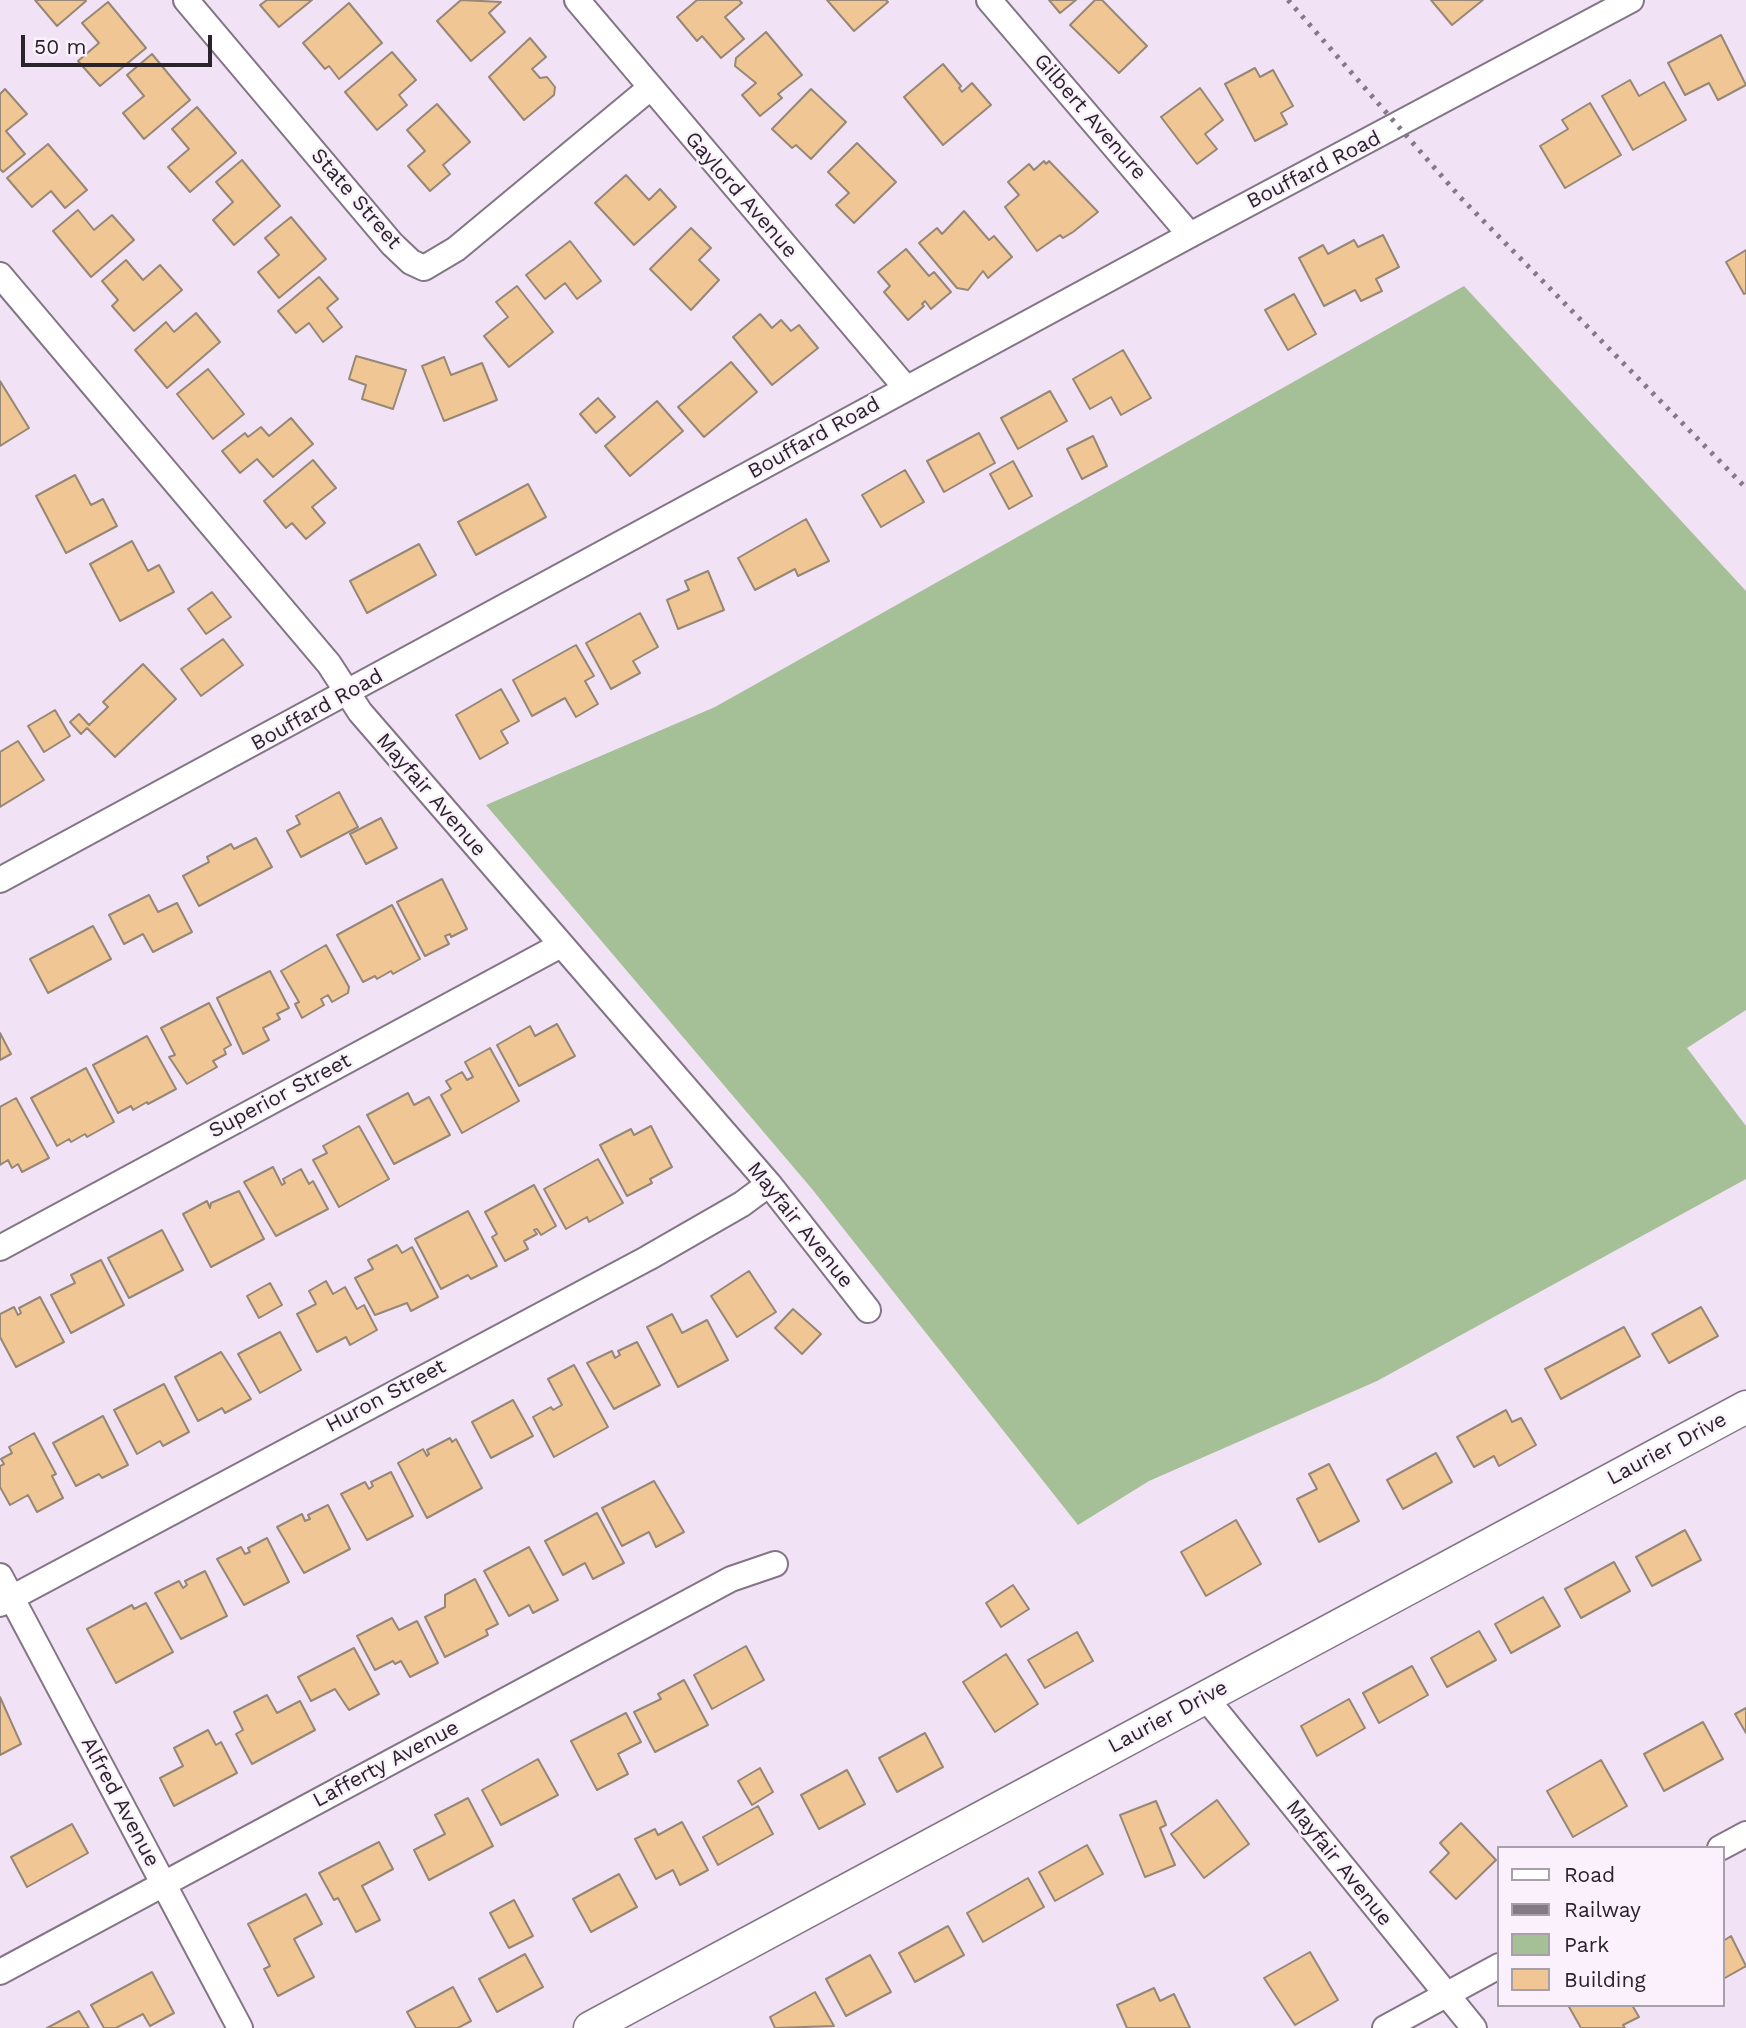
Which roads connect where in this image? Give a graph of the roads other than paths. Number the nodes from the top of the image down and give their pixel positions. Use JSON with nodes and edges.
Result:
{"nodes":[{"id":1,"x":186,"y":0,"type":"edge"},
{"id":2,"x":577,"y":0,"type":"edge"},
{"id":3,"x":989,"y":0,"type":"edge"},
{"id":4,"x":1631,"y":0,"type":"edge"},
{"id":5,"x":650,"y":88,"type":"junction"},
{"id":6,"x":1190,"y":235,"type":"junction"},
{"id":7,"x":0,"y":275,"type":"edge"},
{"id":8,"x":906,"y":388,"type":"junction"},
{"id":9,"x":348,"y":693,"type":"junction"},
{"id":10,"x":0,"y":880,"type":"edge"},
{"id":11,"x":561,"y":945,"type":"junction"},
{"id":12,"x":769,"y":1184,"type":"junction"},
{"id":13,"x":0,"y":1248,"type":"edge"},
{"id":14,"x":868,"y":1310,"type":"dead end"},
{"id":15,"x":1746,"y":1407,"type":"edge"},
{"id":16,"x":775,"y":1564,"type":"dead end"},
{"id":17,"x":4,"y":1592,"type":"edge"},
{"id":18,"x":1205,"y":1697,"type":"junction"},
{"id":19,"x":1746,"y":1834,"type":"edge"},
{"id":20,"x":1724,"y":1846,"type":"edge"},
{"id":21,"x":163,"y":1884,"type":"junction"},
{"id":22,"x":1498,"y":1967,"type":"edge"},
{"id":23,"x":0,"y":1972,"type":"edge"},
{"id":24,"x":1445,"y":1995,"type":"junction"},
{"id":25,"x":240,"y":2028,"type":"edge"},
{"id":26,"x":590,"y":2028,"type":"edge"},
{"id":27,"x":1385,"y":2028,"type":"edge"},
{"id":28,"x":1474,"y":2028,"type":"edge"}],
"edges":[{"from":1,"to":5,"type":"street","name":"State Street"},
{"from":2,"to":5,"type":"street","name":"Gaylord Avenue"},
{"from":3,"to":6,"type":"street","name":"Gilbert Avenure"},
{"from":4,"to":6,"type":"street","name":"Bouffard Road"},
{"from":5,"to":8,"type":"street","name":"Gaylord Avenue"},
{"from":6,"to":8,"type":"street","name":"Bouffard Road"},
{"from":7,"to":9,"type":"street","name":"Mayfair Avenue"},
{"from":8,"to":9,"type":"street","name":"Bouffard Road"},
{"from":9,"to":10,"type":"street","name":"Bouffard Road"},
{"from":9,"to":11,"type":"street","name":"Mayfair Avenue"},
{"from":11,"to":12,"type":"street","name":"Mayfair Avenue"},
{"from":11,"to":13,"type":"street","name":"Superior Street"},
{"from":12,"to":14,"type":"street","name":"Mayfair Avenue"},
{"from":12,"to":17,"type":"street","name":"Huron Street"},
{"from":15,"to":18,"type":"street","name":"Laurier Drive"},
{"from":16,"to":21,"type":"street","name":"Lafferty Avenue"},
{"from":17,"to":21,"type":"street","name":"Alfred Avenue"},
{"from":18,"to":24,"type":"street","name":"Mayfair Avenue"},
{"from":18,"to":26,"type":"street","name":"Laurier Drive"},
{"from":19,"to":20,"type":"street"},
{"from":21,"to":23,"type":"street","name":"Lafferty Avenue"},
{"from":21,"to":25,"type":"street","name":"Alfred Avenue"},
{"from":22,"to":24,"type":"street"},
{"from":24,"to":27,"type":"street"},
{"from":24,"to":28,"type":"street","name":"Mayfair Avenue"}]}
